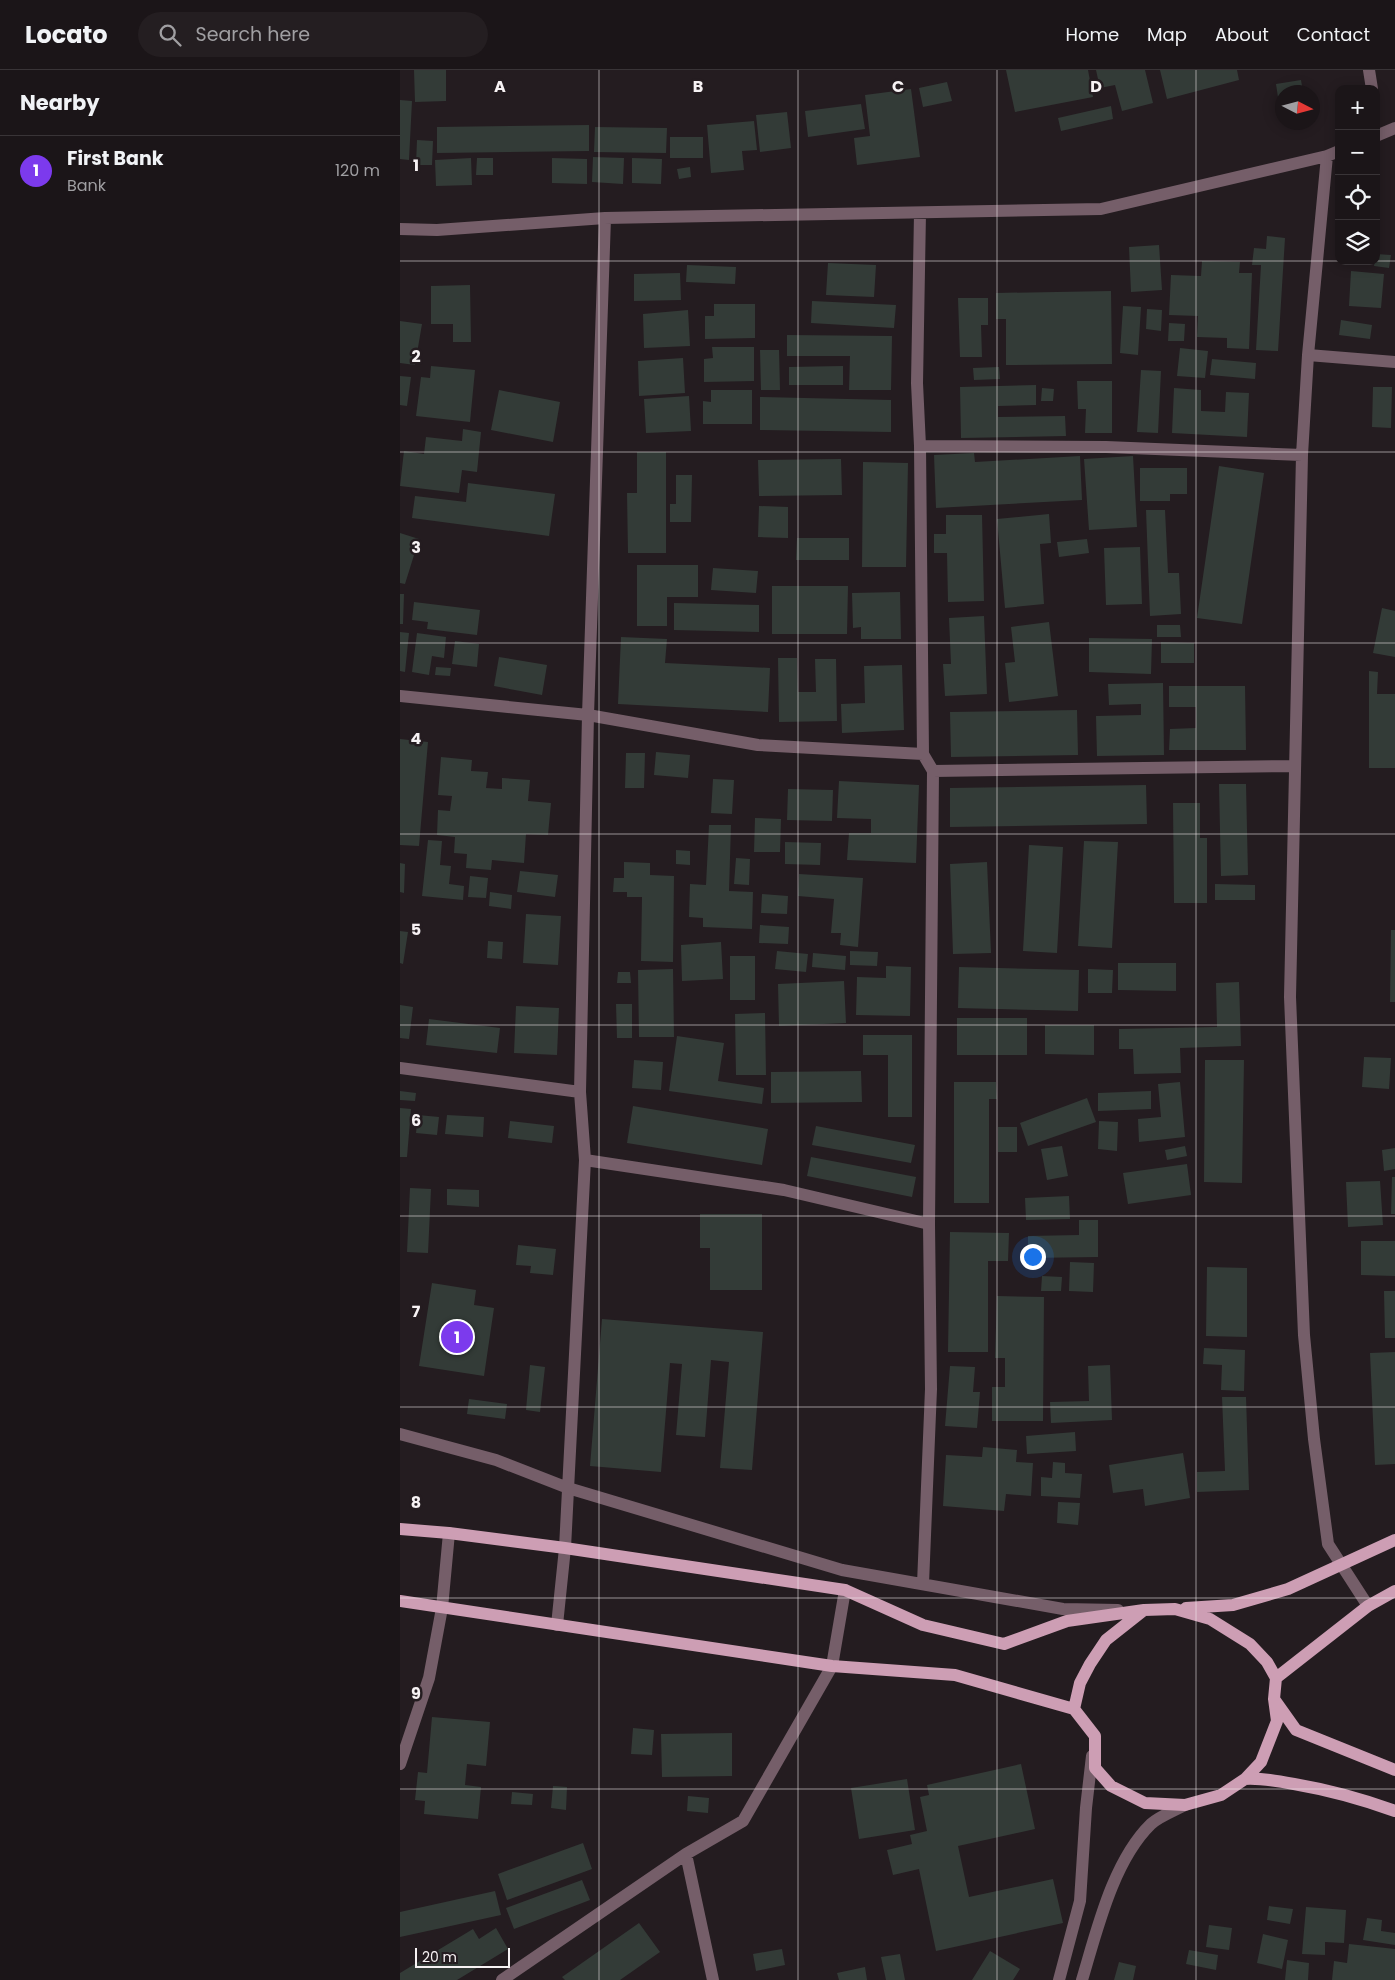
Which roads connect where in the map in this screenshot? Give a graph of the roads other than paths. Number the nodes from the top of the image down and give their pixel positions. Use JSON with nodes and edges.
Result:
{"nodes":[{"id":1,"x":1370,"y":70,"type":"edge"},
{"id":2,"x":1372,"y":85,"type":"edge"},
{"id":3,"x":1395,"y":128,"type":"edge"},
{"id":4,"x":1380,"y":133,"type":"edge"},
{"id":5,"x":1333,"y":153,"type":"edge"},
{"id":6,"x":920,"y":214,"type":"junction"},
{"id":7,"x":605,"y":218,"type":"junction"},
{"id":8,"x":400,"y":228,"type":"edge"},
{"id":9,"x":1308,"y":355,"type":"junction"},
{"id":10,"x":1395,"y":362,"type":"edge"},
{"id":11,"x":920,"y":446,"type":"junction"},
{"id":12,"x":1302,"y":455,"type":"junction"},
{"id":13,"x":400,"y":696,"type":"edge"},
{"id":14,"x":588,"y":716,"type":"junction"},
{"id":15,"x":923,"y":754,"type":"junction"},
{"id":16,"x":1295,"y":766,"type":"junction"},
{"id":17,"x":933,"y":770,"type":"junction"},
{"id":18,"x":400,"y":1068,"type":"edge"},
{"id":19,"x":580,"y":1092,"type":"junction"},
{"id":20,"x":585,"y":1160,"type":"junction"},
{"id":21,"x":929,"y":1224,"type":"junction"},
{"id":22,"x":400,"y":1434,"type":"edge"},
{"id":23,"x":568,"y":1488,"type":"junction"},
{"id":24,"x":400,"y":1529,"type":"edge"},
{"id":25,"x":448,"y":1533,"type":"junction"},
{"id":26,"x":1395,"y":1540,"type":"edge"},
{"id":27,"x":565,"y":1548,"type":"junction"},
{"id":28,"x":1341,"y":1565,"type":"junction"},
{"id":29,"x":923,"y":1584,"type":"junction"},
{"id":30,"x":844,"y":1590,"type":"junction"},
{"id":31,"x":1395,"y":1591,"type":"edge"},
{"id":32,"x":400,"y":1601,"type":"edge"},
{"id":33,"x":1368,"y":1606,"type":"junction"},
{"id":34,"x":442,"y":1608,"type":"junction"},
{"id":35,"x":1175,"y":1609,"type":"junction"},
{"id":36,"x":1144,"y":1610,"type":"junction"},
{"id":37,"x":557,"y":1625,"type":"junction"},
{"id":38,"x":832,"y":1666,"type":"junction"},
{"id":39,"x":1276,"y":1678,"type":"junction"},
{"id":40,"x":1274,"y":1700,"type":"junction"},
{"id":41,"x":1074,"y":1709,"type":"junction"},
{"id":42,"x":1095,"y":1736,"type":"junction"},
{"id":43,"x":400,"y":1764,"type":"edge"},
{"id":44,"x":1395,"y":1770,"type":"edge"},
{"id":45,"x":1245,"y":1779,"type":"junction"},
{"id":46,"x":1184,"y":1805,"type":"junction"},
{"id":47,"x":1395,"y":1811,"type":"edge"},
{"id":48,"x":686,"y":1854,"type":"junction"},
{"id":49,"x":502,"y":1980,"type":"edge"},
{"id":50,"x":713,"y":1980,"type":"edge"},
{"id":51,"x":1059,"y":1980,"type":"edge"},
{"id":52,"x":1082,"y":1980,"type":"edge"}],
"edges":[{"from":1,"to":2,"type":"street"},
{"from":3,"to":4,"type":"street"},
{"from":5,"to":6,"type":"street"},
{"from":5,"to":9,"type":"street"},
{"from":6,"to":7,"type":"street"},
{"from":6,"to":11,"type":"street"},
{"from":7,"to":8,"type":"street"},
{"from":7,"to":14,"type":"street"},
{"from":9,"to":10,"type":"street"},
{"from":9,"to":12,"type":"street"},
{"from":11,"to":12,"type":"street"},
{"from":11,"to":15,"type":"street"},
{"from":12,"to":16,"type":"street"},
{"from":13,"to":14,"type":"street"},
{"from":14,"to":15,"type":"street"},
{"from":14,"to":19,"type":"street"},
{"from":15,"to":17,"type":"street"},
{"from":16,"to":17,"type":"street"},
{"from":16,"to":28,"type":"street"},
{"from":17,"to":21,"type":"street"},
{"from":18,"to":19,"type":"street"},
{"from":19,"to":20,"type":"street"},
{"from":20,"to":21,"type":"street"},
{"from":20,"to":23,"type":"street"},
{"from":21,"to":29,"type":"street"},
{"from":22,"to":23,"type":"street"},
{"from":23,"to":27,"type":"street"},
{"from":23,"to":29,"type":"street"},
{"from":24,"to":25,"type":"main road"},
{"from":25,"to":27,"type":"main road"},
{"from":25,"to":34,"type":"street"},
{"from":26,"to":28,"type":"main road"},
{"from":27,"to":30,"type":"main road"},
{"from":27,"to":37,"type":"street"},
{"from":28,"to":33,"type":"street"},
{"from":28,"to":35,"type":"main road"},
{"from":29,"to":36,"type":"street"},
{"from":30,"to":36,"type":"main road"},
{"from":30,"to":38,"type":"street"},
{"from":31,"to":33,"type":"main road"},
{"from":32,"to":34,"type":"main road"},
{"from":33,"to":39,"type":"main road"},
{"from":34,"to":37,"type":"main road"},
{"from":34,"to":43,"type":"street"},
{"from":35,"to":36,"type":"main road"},
{"from":35,"to":39,"type":"main road"},
{"from":36,"to":41,"type":"main road"},
{"from":37,"to":38,"type":"main road"},
{"from":38,"to":41,"type":"main road"},
{"from":38,"to":48,"type":"street"},
{"from":39,"to":40,"type":"main road"},
{"from":40,"to":44,"type":"main road"},
{"from":40,"to":45,"type":"main road"},
{"from":41,"to":42,"type":"main road"},
{"from":42,"to":46,"type":"main road"},
{"from":42,"to":51,"type":"street"},
{"from":45,"to":46,"type":"main road"},
{"from":45,"to":47,"type":"main road"},
{"from":46,"to":52,"type":"street"},
{"from":48,"to":49,"type":"street"},
{"from":48,"to":50,"type":"street"}]}
